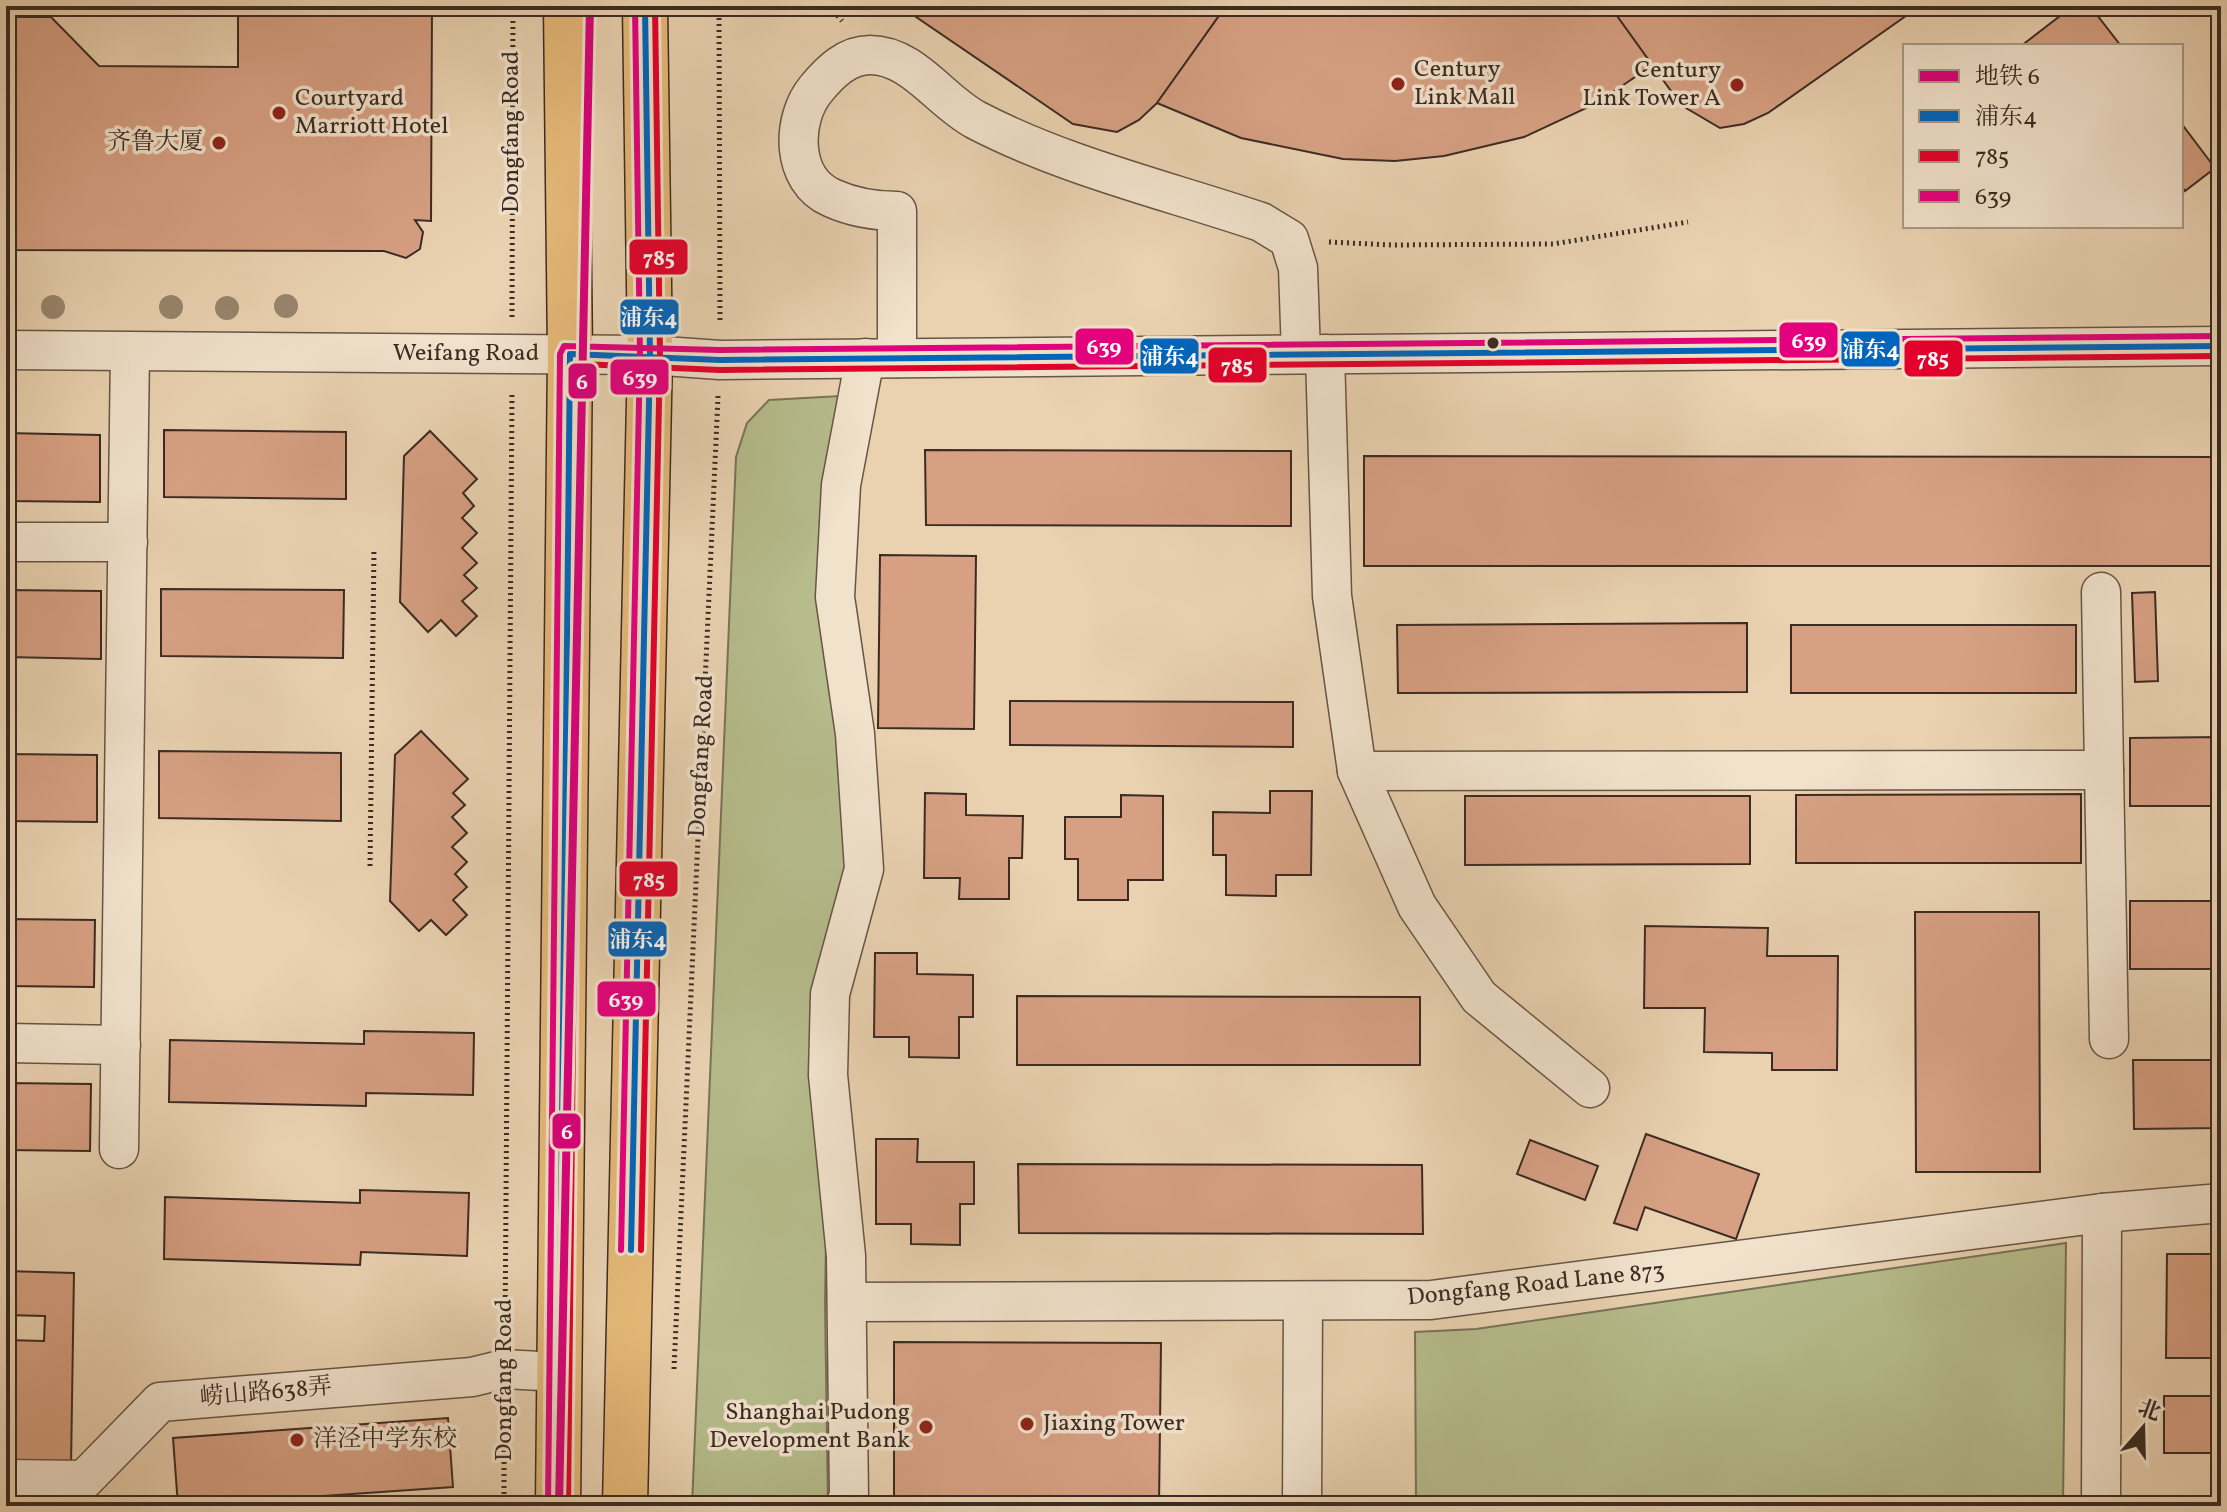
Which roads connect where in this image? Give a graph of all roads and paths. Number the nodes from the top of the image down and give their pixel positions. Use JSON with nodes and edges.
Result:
{"nodes":[{"id":1,"x":513,"y":6,"type":"edge"},
{"id":2,"x":566,"y":6,"type":"edge"},
{"id":3,"x":645,"y":6,"type":"edge"},
{"id":4,"x":719,"y":6,"type":"edge"},
{"id":5,"x":1688,"y":222,"type":"dead end"},
{"id":6,"x":1289,"y":239,"type":"junction"},
{"id":7,"x":2221,"y":346,"type":"edge"},
{"id":8,"x":6,"y":350,"type":"edge"},
{"id":9,"x":130,"y":352,"type":"junction"},
{"id":10,"x":512,"y":354,"type":"junction"},
{"id":11,"x":570,"y":354,"type":"junction"},
{"id":12,"x":1313,"y":354,"type":"junction"},
{"id":13,"x":650,"y":355,"type":"junction"},
{"id":14,"x":881,"y":358,"type":"junction"},
{"id":15,"x":720,"y":360,"type":"junction"},
{"id":16,"x":6,"y":542,"type":"edge"},
{"id":17,"x":128,"y":542,"type":"junction"},
{"id":18,"x":374,"y":548,"type":"dead end"},
{"id":19,"x":2101,"y":592,"type":"dead end"},
{"id":20,"x":2104,"y":770,"type":"junction"},
{"id":21,"x":1357,"y":771,"type":"junction"},
{"id":22,"x":370,"y":866,"type":"dead end"},
{"id":23,"x":2109,"y":1039,"type":"dead end"},
{"id":24,"x":6,"y":1043,"type":"edge"},
{"id":25,"x":121,"y":1045,"type":"junction"},
{"id":26,"x":1590,"y":1088,"type":"dead end"},
{"id":27,"x":119,"y":1149,"type":"dead end"},
{"id":28,"x":2221,"y":1203,"type":"edge"},
{"id":29,"x":2102,"y":1213,"type":"junction"},
{"id":30,"x":847,"y":1302,"type":"junction"},
{"id":31,"x":1303,"y":1302,"type":"junction"},
{"id":32,"x":505,"y":1369,"type":"junction"},
{"id":33,"x":559,"y":1372,"type":"junction"},
{"id":34,"x":673,"y":1379,"type":"dead end"},
{"id":35,"x":6,"y":1479,"type":"edge"},
{"id":36,"x":504,"y":1506,"type":"edge"},
{"id":37,"x":558,"y":1506,"type":"edge"},
{"id":38,"x":625,"y":1506,"type":"edge"},
{"id":39,"x":844,"y":1506,"type":"edge"},
{"id":40,"x":1302,"y":1506,"type":"edge"},
{"id":41,"x":2101,"y":1506,"type":"edge"}],
"edges":[{"from":1,"to":10,"type":"path","name":"Dongfang Road"},
{"from":2,"to":11,"type":"main road"},
{"from":3,"to":13,"type":"main road"},
{"from":4,"to":15,"type":"path","name":"Dongfang Road"},
{"from":5,"to":6,"type":"path"},
{"from":6,"to":12,"type":"street"},
{"from":6,"to":14,"type":"street"},
{"from":7,"to":12,"type":"street","name":"Weifang Road"},
{"from":8,"to":9,"type":"street","name":"Weifang Road"},
{"from":9,"to":10,"type":"street","name":"Weifang Road"},
{"from":9,"to":17,"type":"street"},
{"from":10,"to":11,"type":"street","name":"Weifang Road"},
{"from":10,"to":32,"type":"path","name":"Dongfang Road"},
{"from":11,"to":13,"type":"street","name":"Weifang Road"},
{"from":11,"to":33,"type":"main road"},
{"from":12,"to":14,"type":"street","name":"Weifang Road"},
{"from":12,"to":21,"type":"street"},
{"from":13,"to":15,"type":"street","name":"Weifang Road"},
{"from":13,"to":38,"type":"main road"},
{"from":14,"to":15,"type":"street","name":"Weifang Road"},
{"from":14,"to":30,"type":"street"},
{"from":15,"to":34,"type":"path","name":"Dongfang Road"},
{"from":16,"to":17,"type":"street"},
{"from":17,"to":25,"type":"street"},
{"from":18,"to":22,"type":"path"},
{"from":19,"to":20,"type":"street"},
{"from":20,"to":21,"type":"street"},
{"from":20,"to":23,"type":"street"},
{"from":21,"to":26,"type":"street"},
{"from":24,"to":25,"type":"street"},
{"from":25,"to":27,"type":"street"},
{"from":28,"to":29,"type":"street","name":"Dongfang Road Lane 873"},
{"from":29,"to":31,"type":"street","name":"Dongfang Road Lane 873"},
{"from":29,"to":41,"type":"street"},
{"from":30,"to":31,"type":"street","name":"Dongfang Road Lane 873"},
{"from":30,"to":39,"type":"street"},
{"from":31,"to":40,"type":"street"},
{"from":32,"to":33,"type":"street","name":"崂山路638弄"},
{"from":32,"to":35,"type":"street","name":"崂山路638弄"},
{"from":32,"to":36,"type":"path","name":"Dongfang Road"},
{"from":33,"to":37,"type":"main road"}]}
